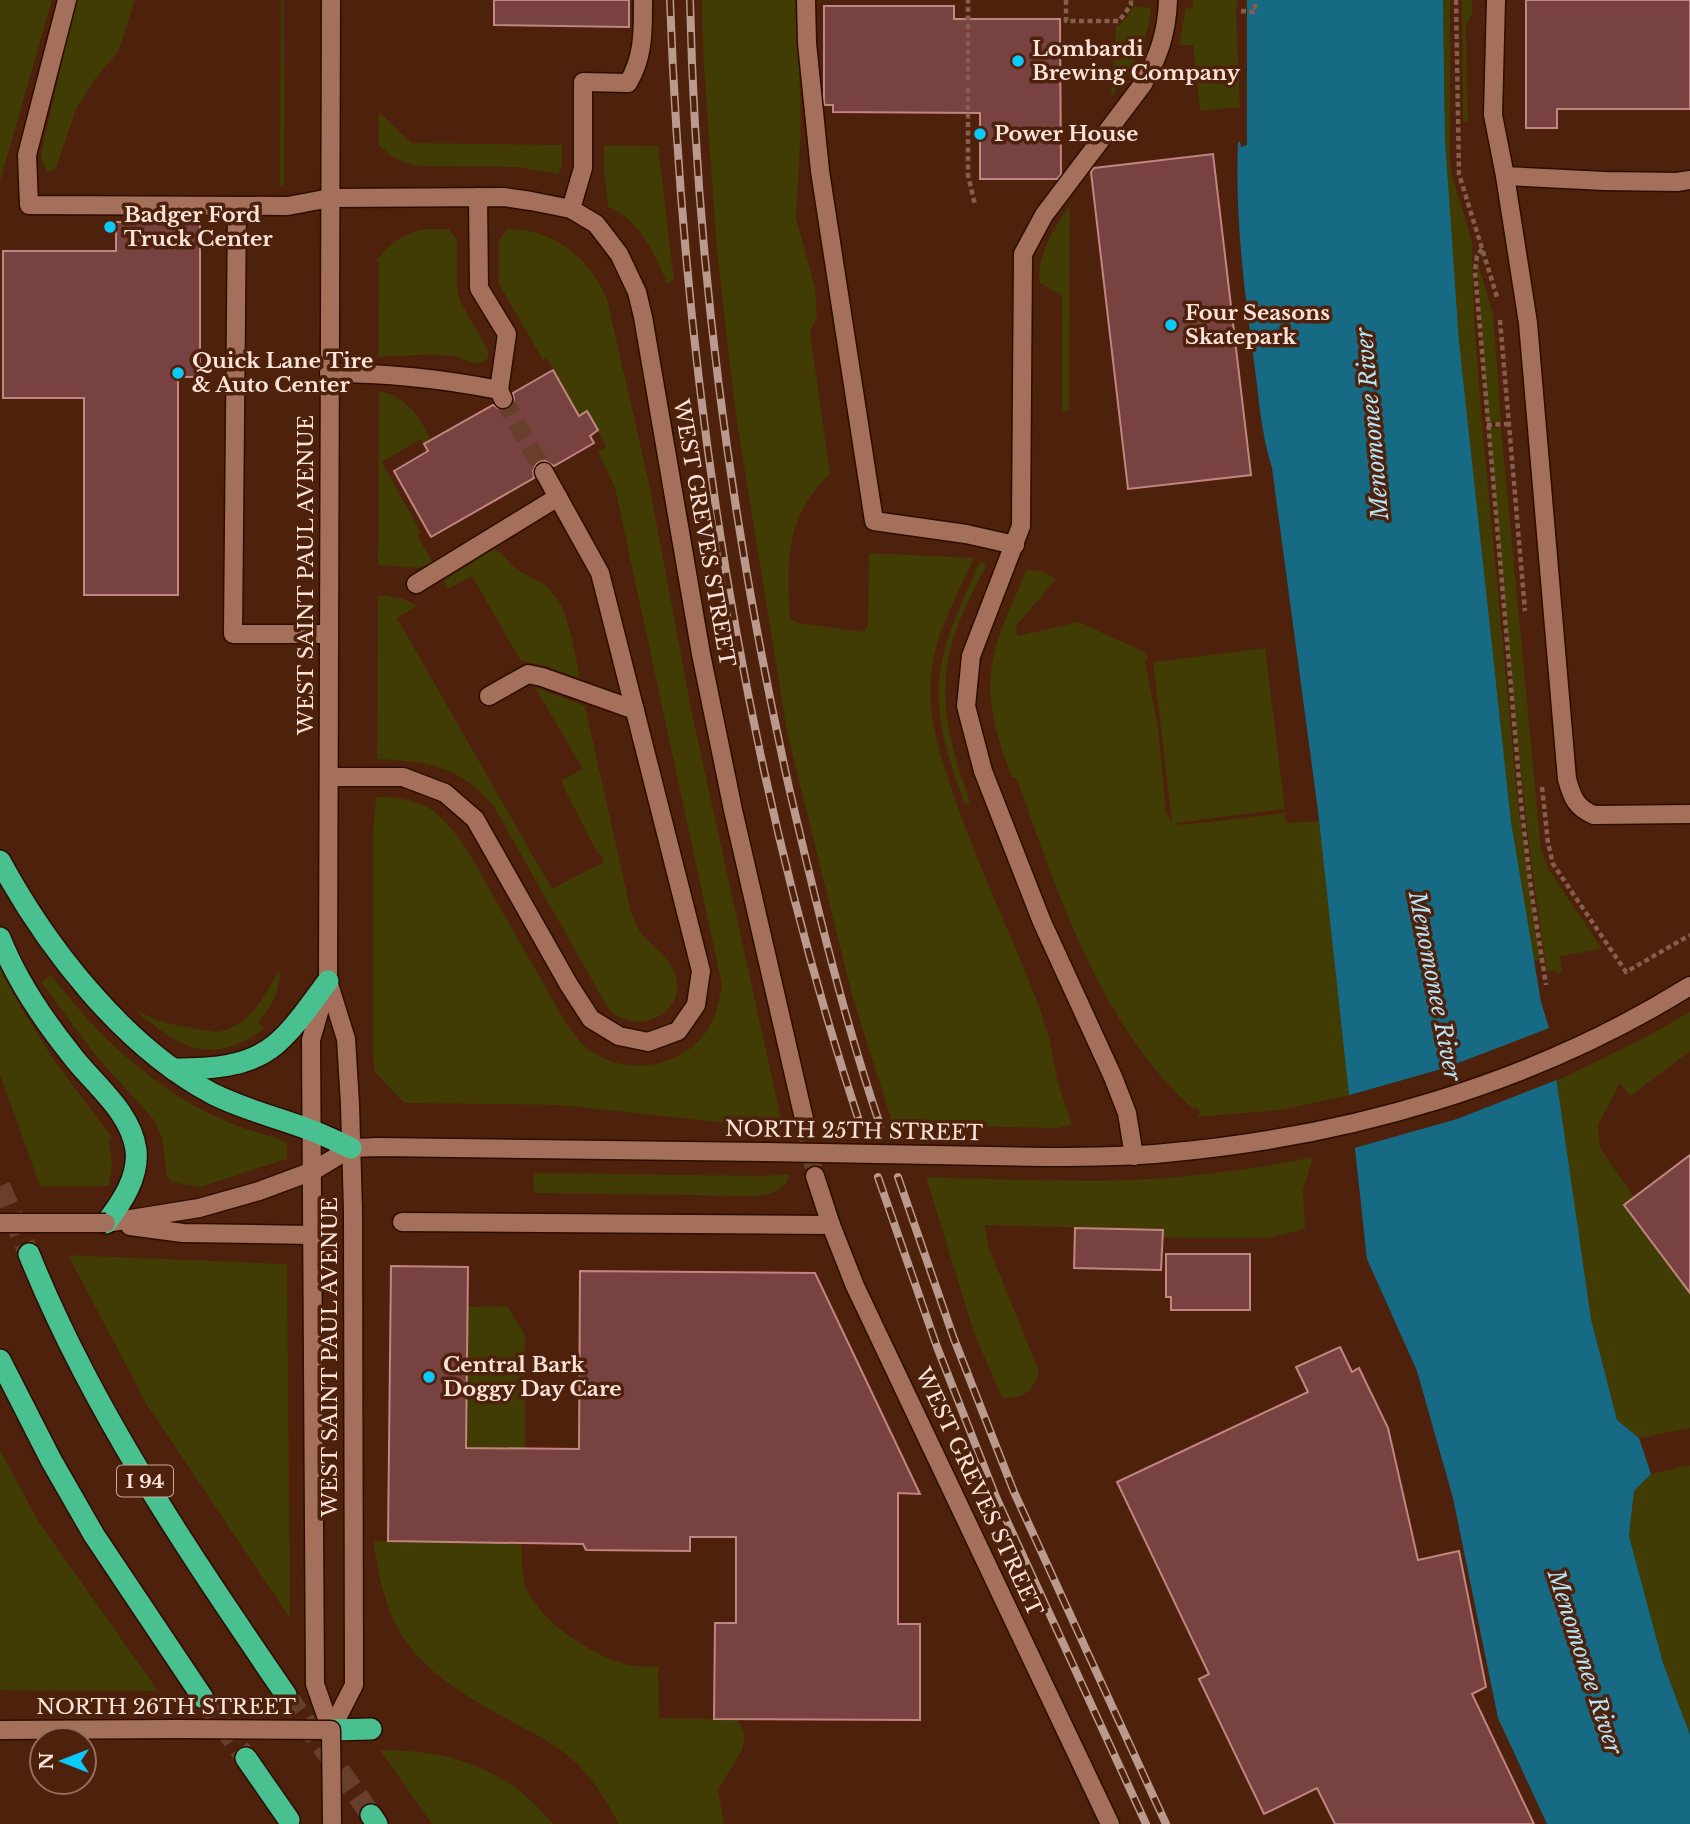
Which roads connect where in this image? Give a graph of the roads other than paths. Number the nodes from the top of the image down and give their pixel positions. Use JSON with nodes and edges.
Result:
{"nodes":[{"id":1,"x":67,"y":0,"type":"edge"},
{"id":2,"x":331,"y":0,"type":"edge"},
{"id":3,"x":643,"y":0,"type":"edge"},
{"id":4,"x":806,"y":0,"type":"edge"},
{"id":5,"x":1168,"y":0,"type":"edge"},
{"id":6,"x":1496,"y":0,"type":"edge"},
{"id":7,"x":1505,"y":176,"type":"junction"},
{"id":8,"x":1690,"y":180,"type":"edge"},
{"id":9,"x":478,"y":197,"type":"junction"},
{"id":10,"x":330,"y":198,"type":"junction"},
{"id":11,"x":237,"y":206,"type":"junction"},
{"id":12,"x":571,"y":209,"type":"junction"},
{"id":13,"x":329,"y":373,"type":"junction"},
{"id":14,"x":544,"y":472,"type":"tunnel mouth"},
{"id":15,"x":558,"y":497,"type":"junction"},
{"id":16,"x":1015,"y":545,"type":"junction"},
{"id":17,"x":416,"y":584,"type":"dead end"},
{"id":18,"x":329,"y":634,"type":"junction"},
{"id":19,"x":489,"y":696,"type":"dead end"},
{"id":20,"x":635,"y":710,"type":"junction"},
{"id":21,"x":329,"y":777,"type":"junction"},
{"id":22,"x":1690,"y":814,"type":"edge"},
{"id":23,"x":0,"y":861,"type":"edge"},
{"id":24,"x":0,"y":938,"type":"edge"},
{"id":25,"x":328,"y":981,"type":"junction"},
{"id":26,"x":1690,"y":986,"type":"edge"},
{"id":27,"x":173,"y":1069,"type":"junction"},
{"id":28,"x":805,"y":1123,"type":"tunnel mouth"},
{"id":29,"x":312,"y":1130,"type":"junction"},
{"id":30,"x":351,"y":1148,"type":"junction"},
{"id":31,"x":1134,"y":1156,"type":"junction"},
{"id":32,"x":313,"y":1171,"type":"junction"},
{"id":33,"x":815,"y":1176,"type":"tunnel mouth"},
{"id":34,"x":402,"y":1222,"type":"dead end"},
{"id":35,"x":0,"y":1223,"type":"edge"},
{"id":36,"x":106,"y":1223,"type":"junction"},
{"id":37,"x":831,"y":1225,"type":"junction"},
{"id":38,"x":313,"y":1235,"type":"junction"},
{"id":39,"x":29,"y":1254,"type":"tunnel mouth"},
{"id":40,"x":0,"y":1360,"type":"edge"},
{"id":41,"x":286,"y":1695,"type":"tunnel mouth"},
{"id":42,"x":203,"y":1698,"type":"tunnel mouth"},
{"id":43,"x":370,"y":1729,"type":"dead end"},
{"id":44,"x":0,"y":1730,"type":"edge"},
{"id":45,"x":331,"y":1730,"type":"junction"},
{"id":46,"x":246,"y":1758,"type":"tunnel mouth"},
{"id":47,"x":289,"y":1820,"type":"dead end"},
{"id":48,"x":332,"y":1824,"type":"edge"},
{"id":49,"x":1110,"y":1824,"type":"edge"}],
"edges":[{"from":1,"to":11,"type":"street","name":"WEST GREVES STREET"},
{"from":2,"to":10,"type":"street","name":"WEST SAINT PAUL AVENUE"},
{"from":3,"to":12,"type":"street"},
{"from":4,"to":16,"type":"street"},
{"from":5,"to":16,"type":"street"},
{"from":6,"to":7,"type":"street"},
{"from":7,"to":8,"type":"street"},
{"from":7,"to":22,"type":"street"},
{"from":9,"to":10,"type":"street","name":"WEST GREVES STREET"},
{"from":9,"to":12,"type":"street","name":"WEST GREVES STREET"},
{"from":9,"to":13,"type":"street"},
{"from":10,"to":11,"type":"street","name":"WEST GREVES STREET"},
{"from":10,"to":13,"type":"street","name":"WEST SAINT PAUL AVENUE"},
{"from":11,"to":18,"type":"street"},
{"from":12,"to":28,"type":"street","name":"WEST GREVES STREET"},
{"from":13,"to":18,"type":"street","name":"WEST SAINT PAUL AVENUE"},
{"from":14,"to":15,"type":"street"},
{"from":15,"to":17,"type":"street"},
{"from":15,"to":20,"type":"street"},
{"from":16,"to":31,"type":"street"},
{"from":18,"to":21,"type":"street","name":"WEST SAINT PAUL AVENUE"},
{"from":19,"to":20,"type":"street"},
{"from":20,"to":21,"type":"street"},
{"from":21,"to":25,"type":"street","name":"WEST SAINT PAUL AVENUE"},
{"from":23,"to":27,"type":"highway"},
{"from":24,"to":36,"type":"highway"},
{"from":25,"to":27,"type":"highway"},
{"from":25,"to":29,"type":"street","name":"WEST SAINT PAUL AVENUE"},
{"from":25,"to":30,"type":"street","name":"WEST SAINT PAUL AVENUE"},
{"from":26,"to":31,"type":"street","name":"NORTH 25TH STREET"},
{"from":27,"to":29,"type":"highway"},
{"from":29,"to":30,"type":"highway"},
{"from":29,"to":32,"type":"street","name":"WEST SAINT PAUL AVENUE"},
{"from":30,"to":31,"type":"street","name":"NORTH 25TH STREET","bridge":true},
{"from":30,"to":32,"type":"street","name":"NORTH 25TH STREET"},
{"from":30,"to":45,"type":"street","name":"WEST SAINT PAUL AVENUE"},
{"from":32,"to":36,"type":"street","name":"NORTH 25TH STREET"},
{"from":32,"to":38,"type":"street","name":"WEST SAINT PAUL AVENUE"},
{"from":33,"to":37,"type":"street","name":"WEST GREVES STREET"},
{"from":34,"to":37,"type":"street"},
{"from":35,"to":36,"type":"street","name":"NORTH 25TH STREET","bridge":true},
{"from":36,"to":38,"type":"street"},
{"from":37,"to":49,"type":"street","name":"WEST GREVES STREET"},
{"from":38,"to":45,"type":"street","name":"WEST SAINT PAUL AVENUE"},
{"from":39,"to":41,"type":"highway","number":"I 94"},
{"from":40,"to":42,"type":"highway"},
{"from":43,"to":45,"type":"highway"},
{"from":44,"to":45,"type":"street","name":"NORTH 26TH STREET","bridge":true},
{"from":45,"to":48,"type":"street","name":"WEST SAINT PAUL AVENUE","bridge":true},
{"from":46,"to":47,"type":"highway"}]}
